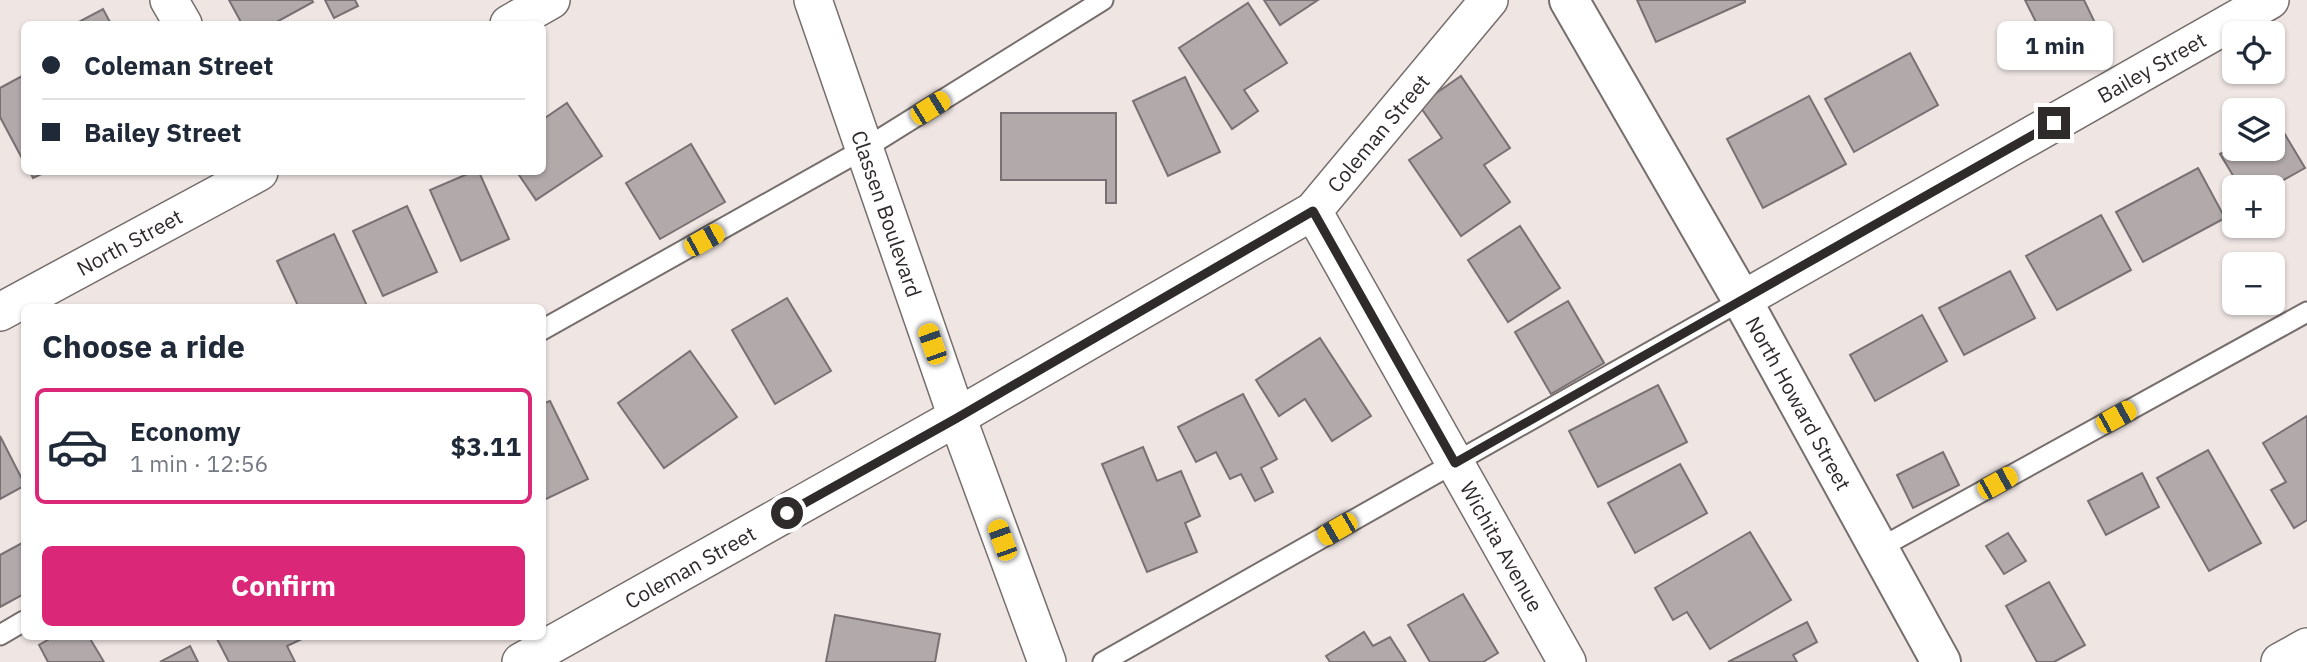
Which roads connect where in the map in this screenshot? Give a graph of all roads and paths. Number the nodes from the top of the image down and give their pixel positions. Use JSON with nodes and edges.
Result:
{"nodes":[{"id":1,"x":169,"y":0,"type":"edge"},
{"id":2,"x":551,"y":0,"type":"edge"},
{"id":3,"x":813,"y":0,"type":"edge"},
{"id":4,"x":1103,"y":0,"type":"edge"},
{"id":5,"x":1489,"y":0,"type":"edge"},
{"id":6,"x":1569,"y":0,"type":"edge"},
{"id":7,"x":2270,"y":0,"type":"edge"},
{"id":8,"x":181,"y":21,"type":"edge"},
{"id":9,"x":514,"y":21,"type":"edge"},
{"id":10,"x":864,"y":149,"type":"junction"},
{"id":11,"x":253,"y":175,"type":"edge"},
{"id":12,"x":1313,"y":211,"type":"junction"},
{"id":13,"x":1742,"y":300,"type":"junction"},
{"id":14,"x":0,"y":312,"type":"edge"},
{"id":15,"x":2307,"y":312,"type":"edge"},
{"id":16,"x":546,"y":328,"type":"edge"},
{"id":17,"x":957,"y":418,"type":"junction"},
{"id":18,"x":1455,"y":463,"type":"junction"},
{"id":19,"x":1878,"y":549,"type":"junction"},
{"id":20,"x":21,"y":623,"type":"edge"},
{"id":21,"x":0,"y":635,"type":"edge"},
{"id":22,"x":2307,"y":647,"type":"edge"},
{"id":23,"x":521,"y":662,"type":"edge"},
{"id":24,"x":1047,"y":662,"type":"edge"},
{"id":25,"x":1103,"y":662,"type":"edge"},
{"id":26,"x":1567,"y":662,"type":"edge"},
{"id":27,"x":1941,"y":662,"type":"edge"},
{"id":28,"x":2280,"y":662,"type":"edge"}],
"edges":[{"from":1,"to":8,"type":"street"},
{"from":2,"to":9,"type":"street"},
{"from":3,"to":10,"type":"street","name":"Classen Boulevard"},
{"from":4,"to":10,"type":"lane"},
{"from":5,"to":12,"type":"street","name":"Coleman Street"},
{"from":6,"to":13,"type":"street","name":"North Howard Street"},
{"from":7,"to":13,"type":"street","name":"Bailey Street"},
{"from":10,"to":16,"type":"lane"},
{"from":10,"to":17,"type":"street","name":"Classen Boulevard"},
{"from":11,"to":14,"type":"street","name":"North Street"},
{"from":12,"to":17,"type":"street","name":"Coleman Street"},
{"from":12,"to":18,"type":"street","name":"Wichita Avenue"},
{"from":13,"to":18,"type":"lane"},
{"from":13,"to":19,"type":"street","name":"North Howard Street"},
{"from":15,"to":19,"type":"lane"},
{"from":17,"to":23,"type":"street","name":"Coleman Street"},
{"from":17,"to":24,"type":"street","name":"Classen Boulevard"},
{"from":18,"to":25,"type":"lane"},
{"from":18,"to":26,"type":"street","name":"Wichita Avenue"},
{"from":19,"to":27,"type":"street","name":"North Howard Street"},
{"from":20,"to":21,"type":"lane"},
{"from":22,"to":28,"type":"street"}]}
